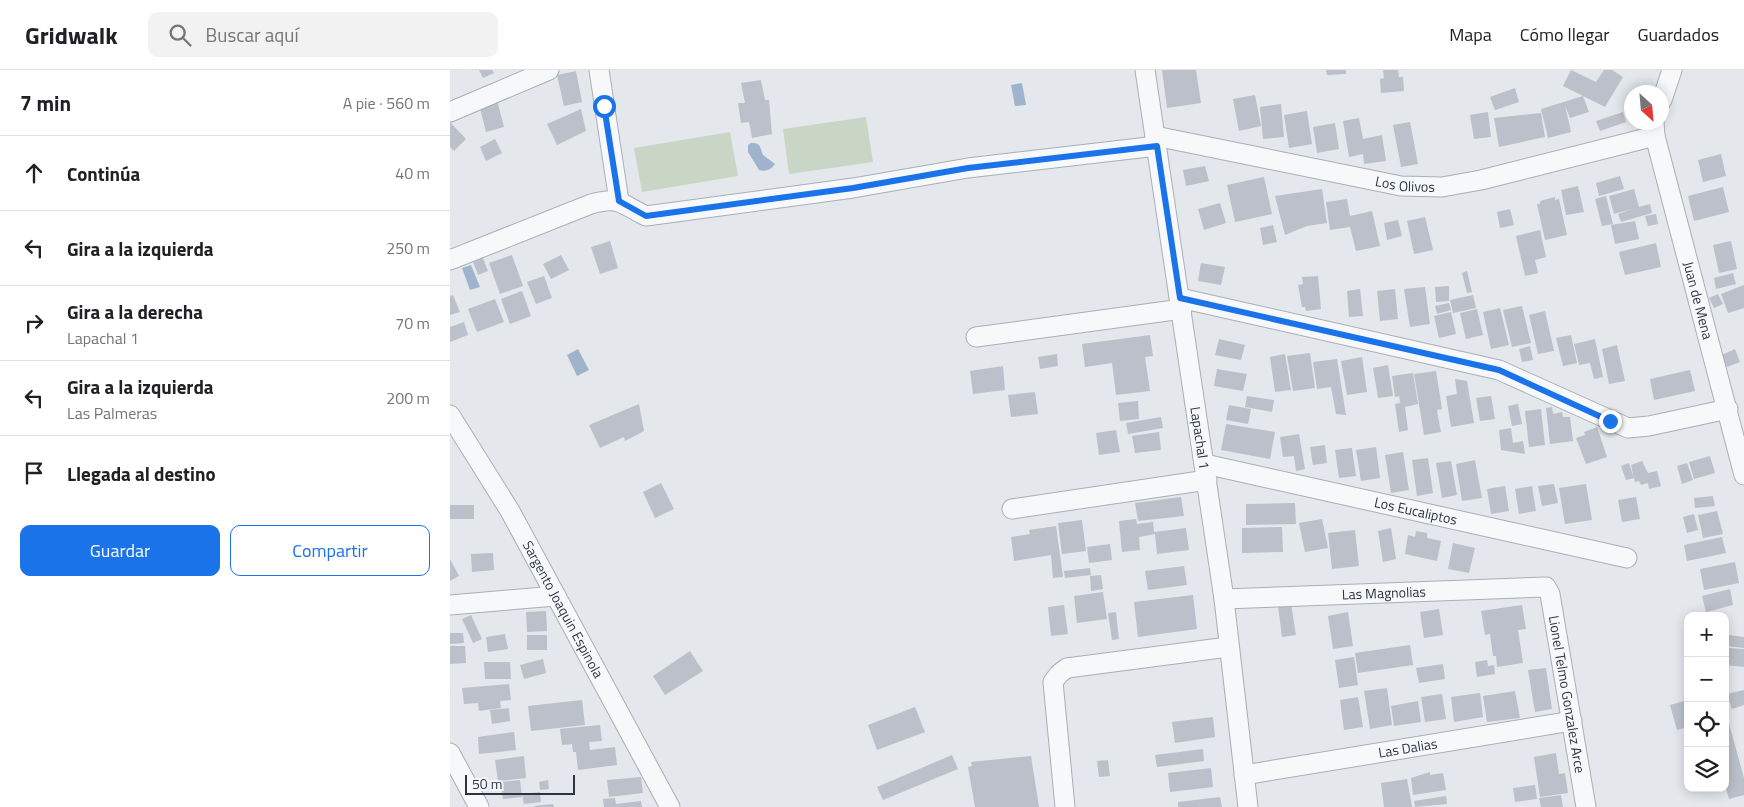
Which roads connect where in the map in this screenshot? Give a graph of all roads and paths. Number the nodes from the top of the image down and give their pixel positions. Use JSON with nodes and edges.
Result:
{"nodes":[{"id":1,"x":549,"y":70,"type":"edge"},
{"id":2,"x":598,"y":70,"type":"edge"},
{"id":3,"x":1145,"y":70,"type":"edge"},
{"id":4,"x":1672,"y":70,"type":"edge"},
{"id":5,"x":1667,"y":85,"type":"edge"},
{"id":6,"x":450,"y":112,"type":"edge"},
{"id":7,"x":1647,"y":130,"type":"edge"},
{"id":8,"x":1655,"y":130,"type":"edge"},
{"id":9,"x":1156,"y":141,"type":"junction"},
{"id":10,"x":619,"y":201,"type":"junction"},
{"id":11,"x":450,"y":260,"type":"edge"},
{"id":12,"x":1181,"y":304,"type":"junction"},
{"id":13,"x":976,"y":336,"type":"dead end"},
{"id":14,"x":1728,"y":409,"type":"junction"},
{"id":15,"x":450,"y":415,"type":"edge"},
{"id":16,"x":1206,"y":472,"type":"junction"},
{"id":17,"x":1744,"y":475,"type":"edge"},
{"id":18,"x":1012,"y":509,"type":"dead end"},
{"id":19,"x":1627,"y":558,"type":"dead end"},
{"id":20,"x":1544,"y":586,"type":"joint"},
{"id":21,"x":556,"y":596,"type":"junction"},
{"id":22,"x":1224,"y":599,"type":"junction"},
{"id":23,"x":450,"y":605,"type":"edge"},
{"id":24,"x":1228,"y":647,"type":"junction"},
{"id":25,"x":1572,"y":722,"type":"junction"},
{"id":26,"x":450,"y":753,"type":"edge"},
{"id":27,"x":1244,"y":775,"type":"junction"},
{"id":28,"x":456,"y":778,"type":"edge"},
{"id":29,"x":479,"y":807,"type":"edge"},
{"id":30,"x":670,"y":807,"type":"edge"},
{"id":31,"x":1065,"y":807,"type":"edge"},
{"id":32,"x":1248,"y":807,"type":"edge"},
{"id":33,"x":1586,"y":807,"type":"edge"}],
"edges":[{"from":1,"to":6,"type":"street"},
{"from":2,"to":10,"type":"street"},
{"from":3,"to":9,"type":"street","name":"Lapachal 1"},
{"from":4,"to":5,"type":"street"},
{"from":7,"to":9,"type":"street","name":"Los Olivos"},
{"from":8,"to":14,"type":"street","name":"Juan de Mena"},
{"from":9,"to":10,"type":"street","name":"Los Olivos"},
{"from":9,"to":12,"type":"street","name":"Lapachal 1"},
{"from":10,"to":11,"type":"street"},
{"from":12,"to":13,"type":"street"},
{"from":12,"to":14,"type":"street"},
{"from":12,"to":16,"type":"street","name":"Lapachal 1"},
{"from":14,"to":17,"type":"street","name":"Juan de Mena"},
{"from":15,"to":21,"type":"street","name":"Sargento Joaquin Espinola"},
{"from":16,"to":18,"type":"street"},
{"from":16,"to":19,"type":"street","name":"Los Eucaliptos"},
{"from":16,"to":22,"type":"street","name":"Lapachal 1"},
{"from":20,"to":22,"type":"street","name":"Las Magnolias"},
{"from":20,"to":25,"type":"street","name":"Lionel Telmo Gonzalez Arce"},
{"from":21,"to":23,"type":"street"},
{"from":21,"to":30,"type":"street","name":"Sargento Joaquin Espinola"},
{"from":22,"to":24,"type":"street","name":"Lapachal 1"},
{"from":24,"to":27,"type":"street","name":"Lapachal 1"},
{"from":24,"to":31,"type":"street"},
{"from":25,"to":27,"type":"street","name":"Las Dalias"},
{"from":25,"to":33,"type":"street","name":"Lionel Telmo Gonzalez Arce"},
{"from":26,"to":28,"type":"street"},
{"from":27,"to":32,"type":"street","name":"Lapachal 1"},
{"from":28,"to":29,"type":"street"}]}
